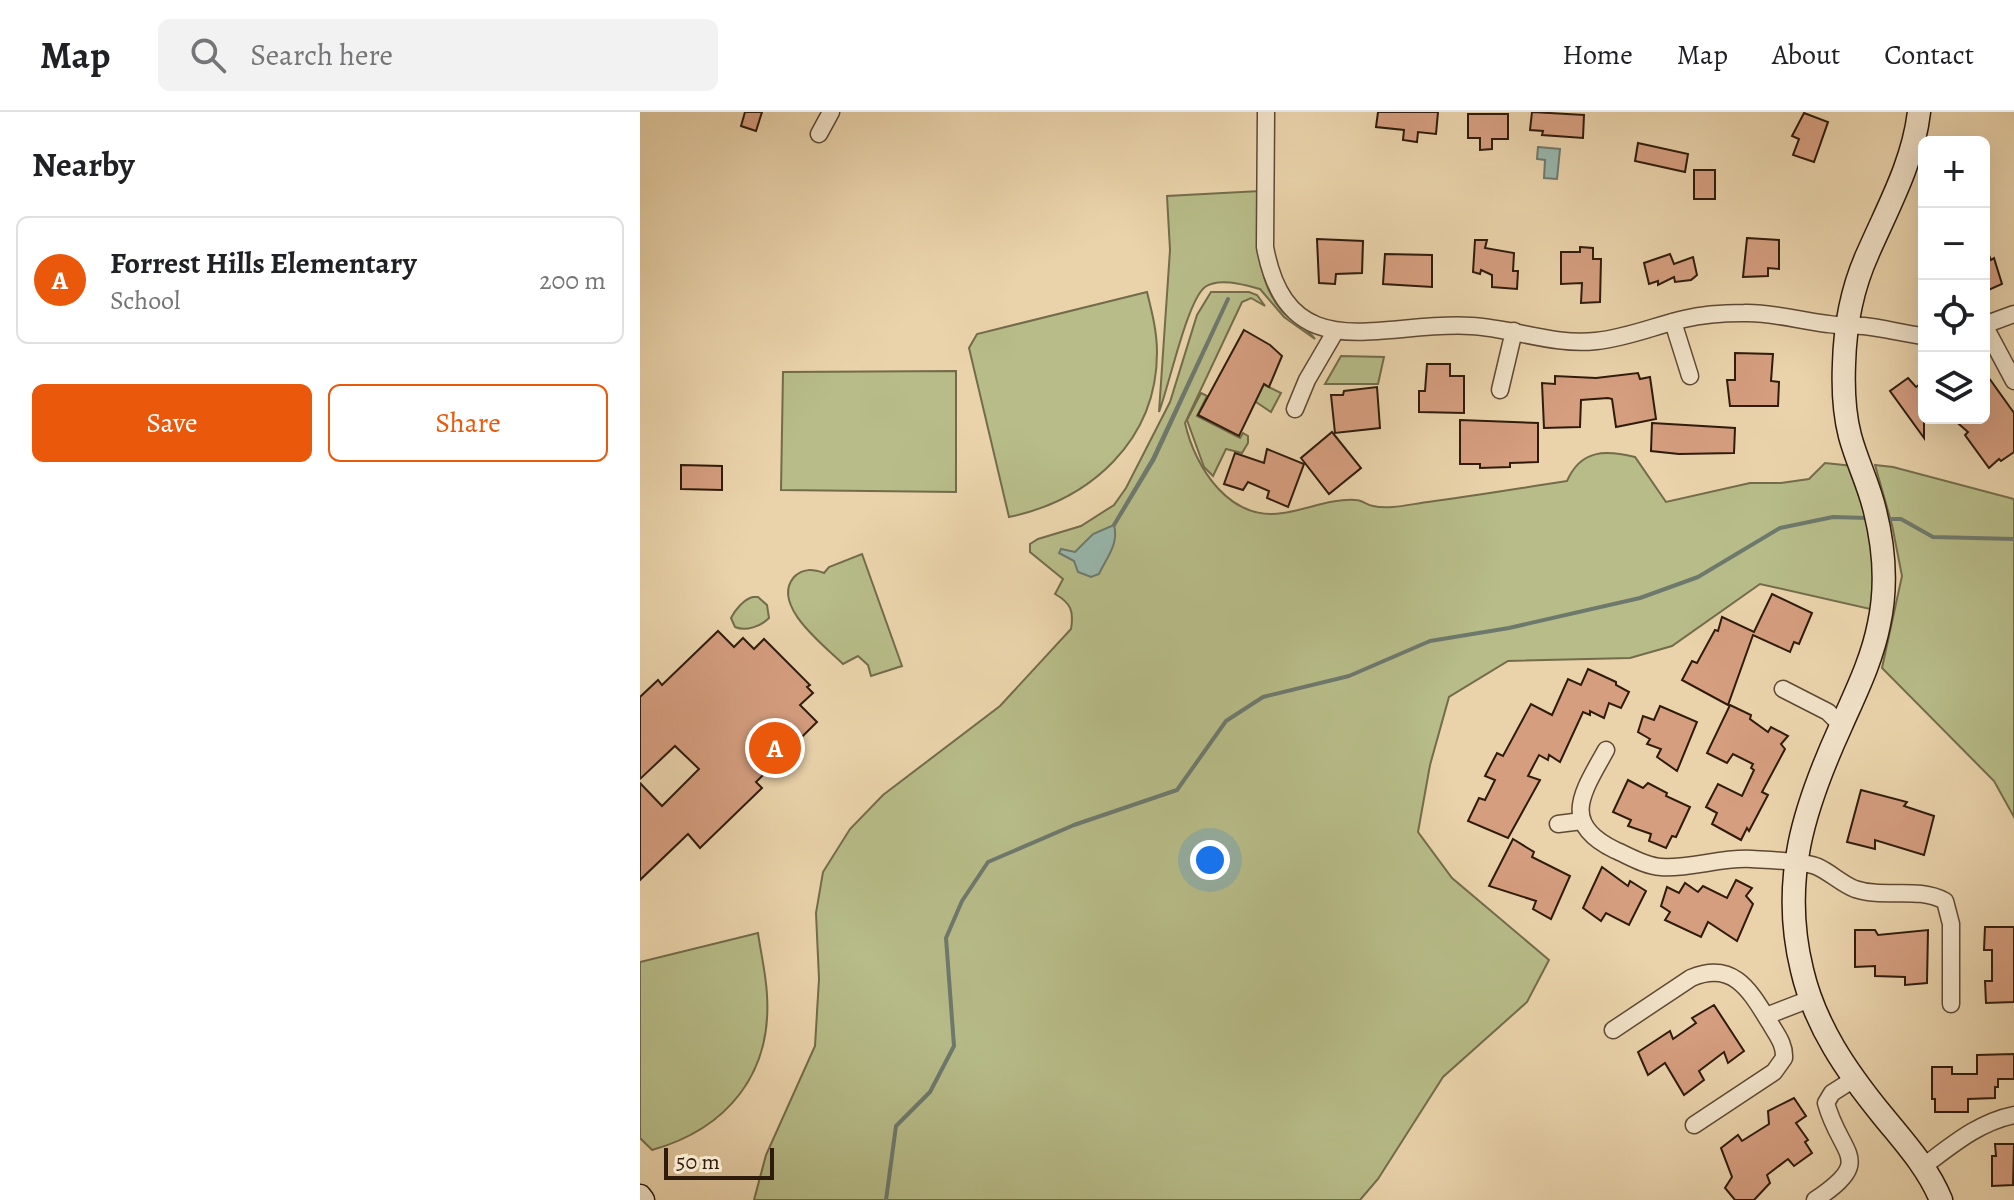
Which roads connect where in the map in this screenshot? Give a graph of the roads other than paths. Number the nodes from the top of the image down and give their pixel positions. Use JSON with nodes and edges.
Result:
{"nodes":[{"id":1,"x":831,"y":112,"type":"edge"},
{"id":2,"x":1266,"y":112,"type":"edge"},
{"id":3,"x":1908,"y":112,"type":"edge"},
{"id":4,"x":1919,"y":112,"type":"edge"},
{"id":5,"x":819,"y":134,"type":"dead end"},
{"id":6,"x":1904,"y":172,"type":"junction"},
{"id":7,"x":2014,"y":314,"type":"edge"},
{"id":8,"x":1673,"y":322,"type":"junction"},
{"id":9,"x":1990,"y":323,"type":"edge"},
{"id":10,"x":1846,"y":326,"type":"junction"},
{"id":11,"x":1514,"y":331,"type":"junction"},
{"id":12,"x":1335,"y":332,"type":"junction"},
{"id":13,"x":1918,"y":336,"type":"edge"},
{"id":14,"x":1990,"y":336,"type":"edge"},
{"id":15,"x":1690,"y":376,"type":"dead end"},
{"id":16,"x":2014,"y":381,"type":"edge"},
{"id":17,"x":1500,"y":390,"type":"dead end"},
{"id":18,"x":1295,"y":409,"type":"dead end"},
{"id":19,"x":1783,"y":689,"type":"dead end"},
{"id":20,"x":1841,"y":725,"type":"junction"},
{"id":21,"x":1606,"y":750,"type":"dead end"},
{"id":22,"x":1582,"y":821,"type":"junction"},
{"id":23,"x":1558,"y":824,"type":"dead end"},
{"id":24,"x":1795,"y":863,"type":"junction"},
{"id":25,"x":1810,"y":999,"type":"junction"},
{"id":26,"x":1951,"y":1004,"type":"dead end"},
{"id":27,"x":1766,"y":1016,"type":"junction"},
{"id":28,"x":1613,"y":1030,"type":"dead end"},
{"id":29,"x":1854,"y":1079,"type":"junction"},
{"id":30,"x":2014,"y":1115,"type":"edge"},
{"id":31,"x":1694,"y":1125,"type":"dead end"},
{"id":32,"x":1924,"y":1166,"type":"junction"},
{"id":33,"x":1815,"y":1200,"type":"edge"},
{"id":34,"x":1941,"y":1200,"type":"edge"}],
"edges":[{"from":1,"to":5,"type":"street"},
{"from":2,"to":12,"type":"street"},
{"from":3,"to":6,"type":"street"},
{"from":4,"to":6,"type":"street"},
{"from":6,"to":10,"type":"street"},
{"from":7,"to":9,"type":"street"},
{"from":8,"to":10,"type":"street"},
{"from":8,"to":11,"type":"street"},
{"from":8,"to":15,"type":"street"},
{"from":10,"to":13,"type":"street"},
{"from":10,"to":20,"type":"street"},
{"from":11,"to":12,"type":"street"},
{"from":11,"to":17,"type":"street"},
{"from":12,"to":18,"type":"street"},
{"from":14,"to":16,"type":"street"},
{"from":19,"to":20,"type":"street"},
{"from":20,"to":24,"type":"street"},
{"from":21,"to":22,"type":"street"},
{"from":22,"to":23,"type":"street"},
{"from":22,"to":24,"type":"street"},
{"from":24,"to":25,"type":"street"},
{"from":24,"to":26,"type":"street"},
{"from":25,"to":27,"type":"street"},
{"from":25,"to":29,"type":"street"},
{"from":27,"to":28,"type":"street"},
{"from":27,"to":31,"type":"street"},
{"from":29,"to":32,"type":"street"},
{"from":29,"to":33,"type":"street"},
{"from":30,"to":32,"type":"street"},
{"from":32,"to":34,"type":"street"}]}
